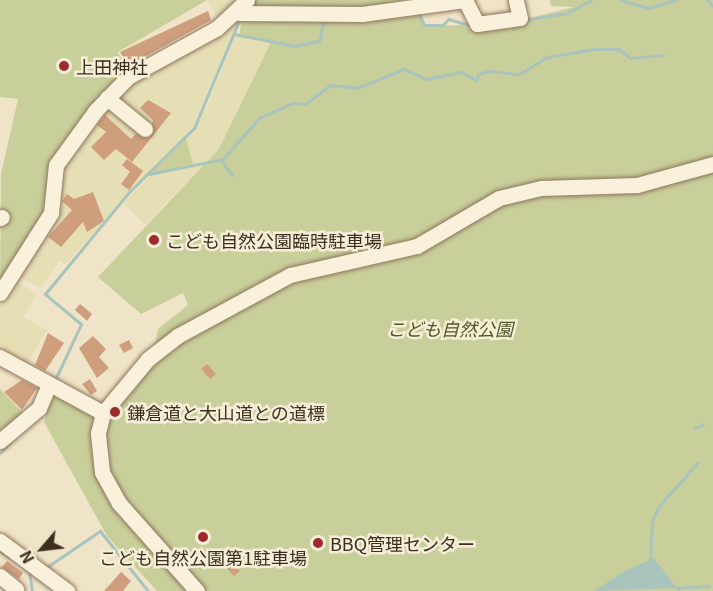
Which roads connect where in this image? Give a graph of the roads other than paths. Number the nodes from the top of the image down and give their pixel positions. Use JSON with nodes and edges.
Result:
{"nodes":[{"id":1,"x":466,"y":0,"type":"edge"},
{"id":2,"x":516,"y":0,"type":"edge"},
{"id":3,"x":243,"y":6,"type":"edge"},
{"id":4,"x":107,"y":98,"type":"junction"},
{"id":5,"x":145,"y":129,"type":"dead end"},
{"id":6,"x":713,"y":164,"type":"edge"},
{"id":7,"x":0,"y":293,"type":"edge"},
{"id":8,"x":0,"y":357,"type":"edge"},
{"id":9,"x":51,"y":389,"type":"junction"},
{"id":10,"x":103,"y":413,"type":"junction"},
{"id":11,"x":0,"y":441,"type":"edge"},
{"id":12,"x":0,"y":542,"type":"edge"},
{"id":13,"x":0,"y":576,"type":"edge"},
{"id":14,"x":18,"y":588,"type":"edge"},
{"id":15,"x":68,"y":591,"type":"edge"},
{"id":16,"x":197,"y":591,"type":"edge"}],
"edges":[{"from":1,"to":2,"type":"street"},
{"from":1,"to":3,"type":"street"},
{"from":3,"to":4,"type":"street"},
{"from":4,"to":5,"type":"street"},
{"from":4,"to":7,"type":"street"},
{"from":6,"to":10,"type":"street"},
{"from":8,"to":9,"type":"street"},
{"from":9,"to":10,"type":"street"},
{"from":9,"to":11,"type":"street"},
{"from":10,"to":16,"type":"street"},
{"from":12,"to":15,"type":"street"},
{"from":13,"to":14,"type":"street"}]}
